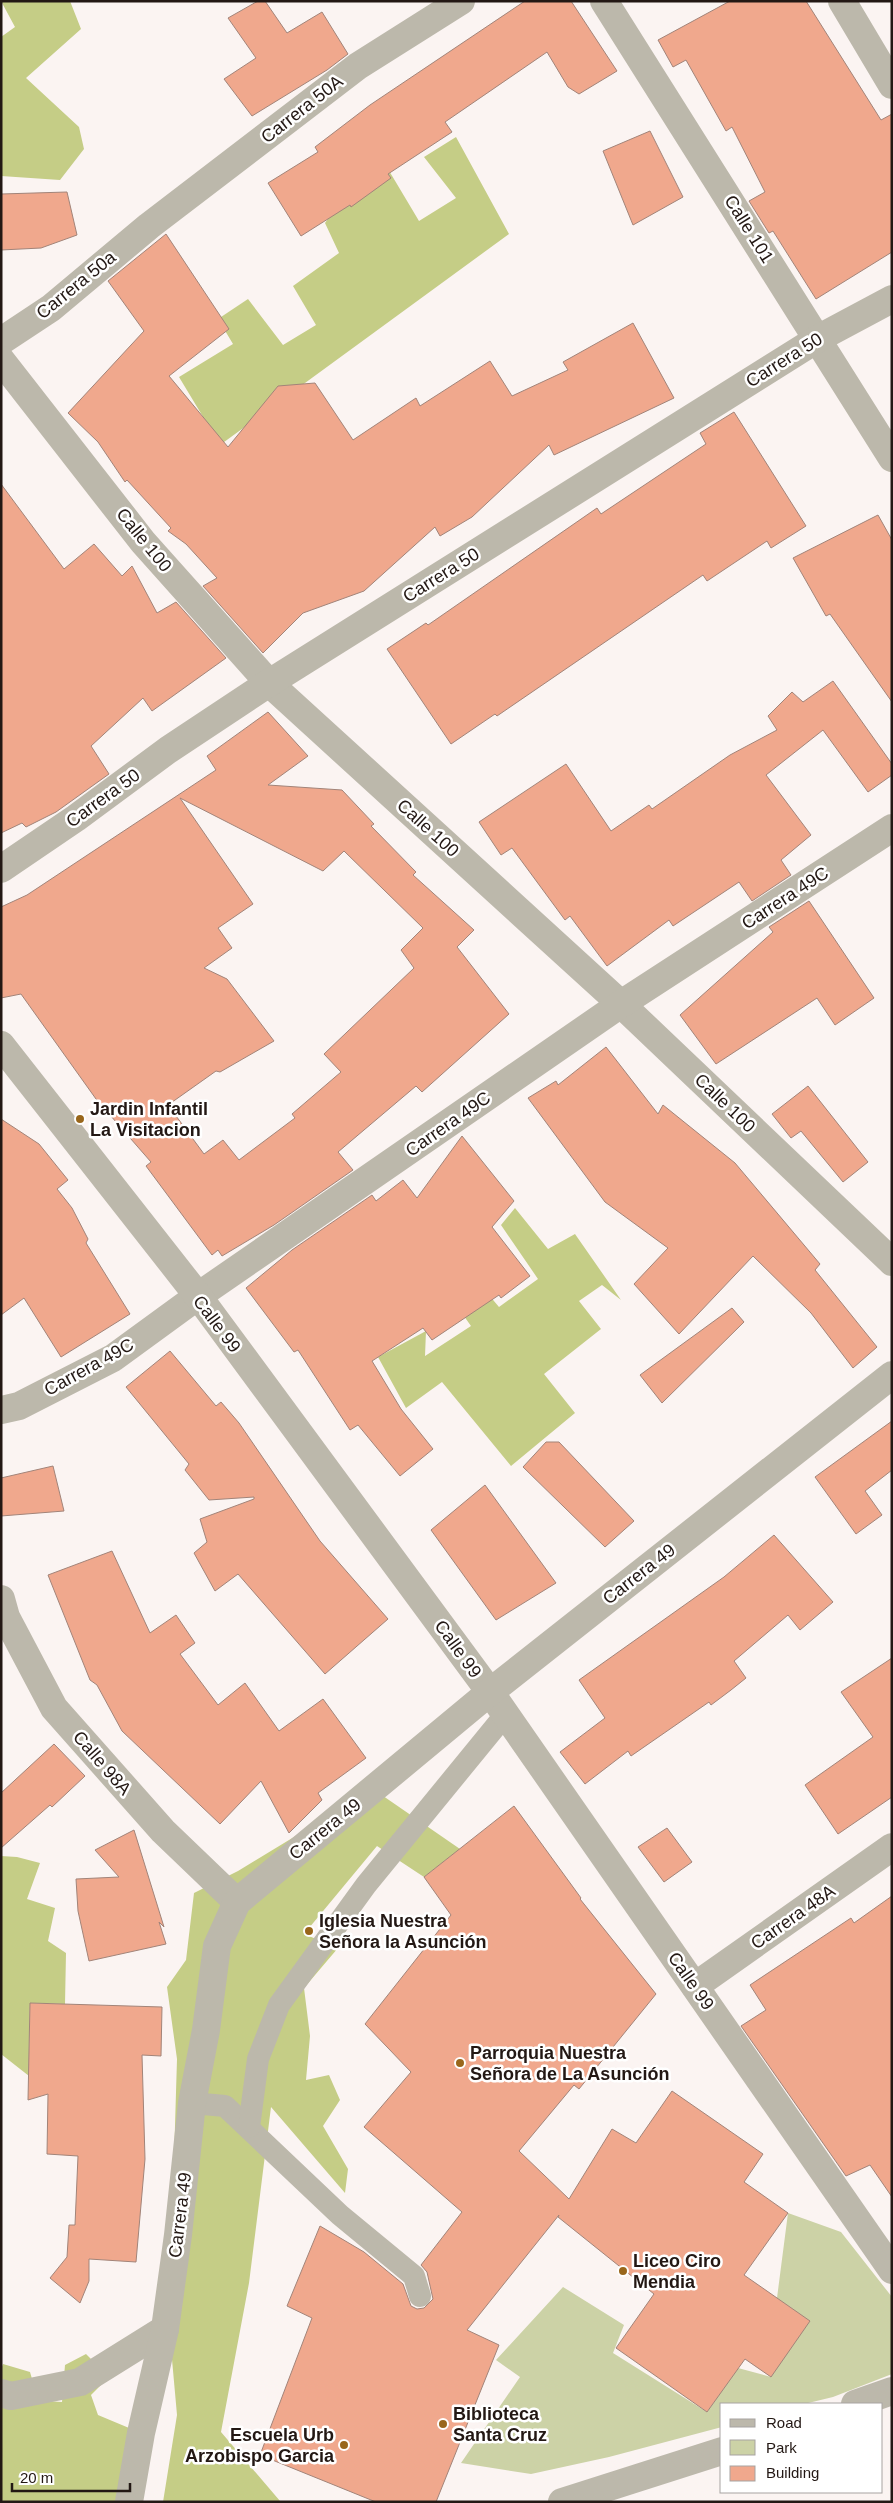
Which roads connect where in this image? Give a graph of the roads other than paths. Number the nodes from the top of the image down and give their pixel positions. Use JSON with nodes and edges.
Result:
{"nodes":[{"id":1,"x":460,"y":1,"type":"edge"},
{"id":2,"x":604,"y":1,"type":"edge"},
{"id":3,"x":842,"y":1,"type":"edge"},
{"id":4,"x":892,"y":85,"type":"edge"},
{"id":5,"x":149,"y":226,"type":"joint"},
{"id":6,"x":892,"y":299,"type":"edge"},
{"id":7,"x":819,"y":338,"type":"junction"},
{"id":8,"x":1,"y":341,"type":"edge"},
{"id":9,"x":1,"y":360,"type":"edge"},
{"id":10,"x":892,"y":458,"type":"edge"},
{"id":11,"x":269,"y":683,"type":"junction"},
{"id":12,"x":892,"y":828,"type":"edge"},
{"id":13,"x":1,"y":869,"type":"edge"},
{"id":14,"x":621,"y":1004,"type":"junction"},
{"id":15,"x":1,"y":1045,"type":"edge"},
{"id":16,"x":892,"y":1262,"type":"edge"},
{"id":17,"x":198,"y":1296,"type":"junction"},
{"id":18,"x":892,"y":1375,"type":"edge"},
{"id":19,"x":1,"y":1410,"type":"edge"},
{"id":20,"x":1,"y":1599,"type":"edge"},
{"id":21,"x":490,"y":1692,"type":"junction"},
{"id":22,"x":505,"y":1715,"type":"junction"},
{"id":23,"x":892,"y":1847,"type":"edge"},
{"id":24,"x":237,"y":1902,"type":"junction"},
{"id":25,"x":695,"y":1986,"type":"junction"},
{"id":26,"x":192,"y":2103,"type":"junction"},
{"id":27,"x":249,"y":2127,"type":"junction"},
{"id":28,"x":892,"y":2270,"type":"edge"},
{"id":29,"x":420,"y":2296,"type":"dead end"},
{"id":30,"x":165,"y":2329,"type":"junction"},
{"id":31,"x":892,"y":2391,"type":"edge"},
{"id":32,"x":5,"y":2397,"type":"edge"},
{"id":33,"x":858,"y":2403,"type":"edge"},
{"id":34,"x":720,"y":2452,"type":"edge"},
{"id":35,"x":129,"y":2502,"type":"edge"},
{"id":36,"x":562,"y":2502,"type":"edge"}],
"edges":[{"from":1,"to":5,"type":"street","name":"Carrera 50A"},
{"from":2,"to":7,"type":"street","name":"Calle 101"},
{"from":3,"to":4,"type":"street"},
{"from":5,"to":8,"type":"street","name":"Carrera 50a"},
{"from":6,"to":7,"type":"street","name":"Carrera 50"},
{"from":7,"to":10,"type":"street","name":"Calle 101"},
{"from":7,"to":11,"type":"street","name":"Carrera 50"},
{"from":9,"to":11,"type":"street","name":"Calle 100"},
{"from":11,"to":13,"type":"street","name":"Carrera 50"},
{"from":11,"to":14,"type":"street","name":"Calle 100"},
{"from":12,"to":14,"type":"street","name":"Carrera 49C"},
{"from":14,"to":16,"type":"street","name":"Calle 100"},
{"from":14,"to":17,"type":"street","name":"Carrera 49C"},
{"from":15,"to":17,"type":"street","name":"Calle 99"},
{"from":17,"to":19,"type":"street","name":"Carrera 49C"},
{"from":17,"to":21,"type":"street","name":"Calle 99"},
{"from":18,"to":21,"type":"street","name":"Carrera 49"},
{"from":20,"to":24,"type":"street","name":"Calle 98A"},
{"from":21,"to":22,"type":"street","name":"Calle 99"},
{"from":21,"to":24,"type":"street","name":"Carrera 49"},
{"from":22,"to":25,"type":"street","name":"Calle 99"},
{"from":22,"to":27,"type":"lane"},
{"from":23,"to":25,"type":"street","name":"Carrera 48A"},
{"from":24,"to":26,"type":"street","name":"Carrera 49"},
{"from":25,"to":28,"type":"street","name":"Calle 99"},
{"from":26,"to":27,"type":"lane"},
{"from":26,"to":30,"type":"street","name":"Carrera 49"},
{"from":27,"to":29,"type":"lane"},
{"from":30,"to":32,"type":"street"},
{"from":30,"to":35,"type":"street","name":"Carrera 49"},
{"from":31,"to":33,"type":"street"},
{"from":34,"to":36,"type":"street"}]}
